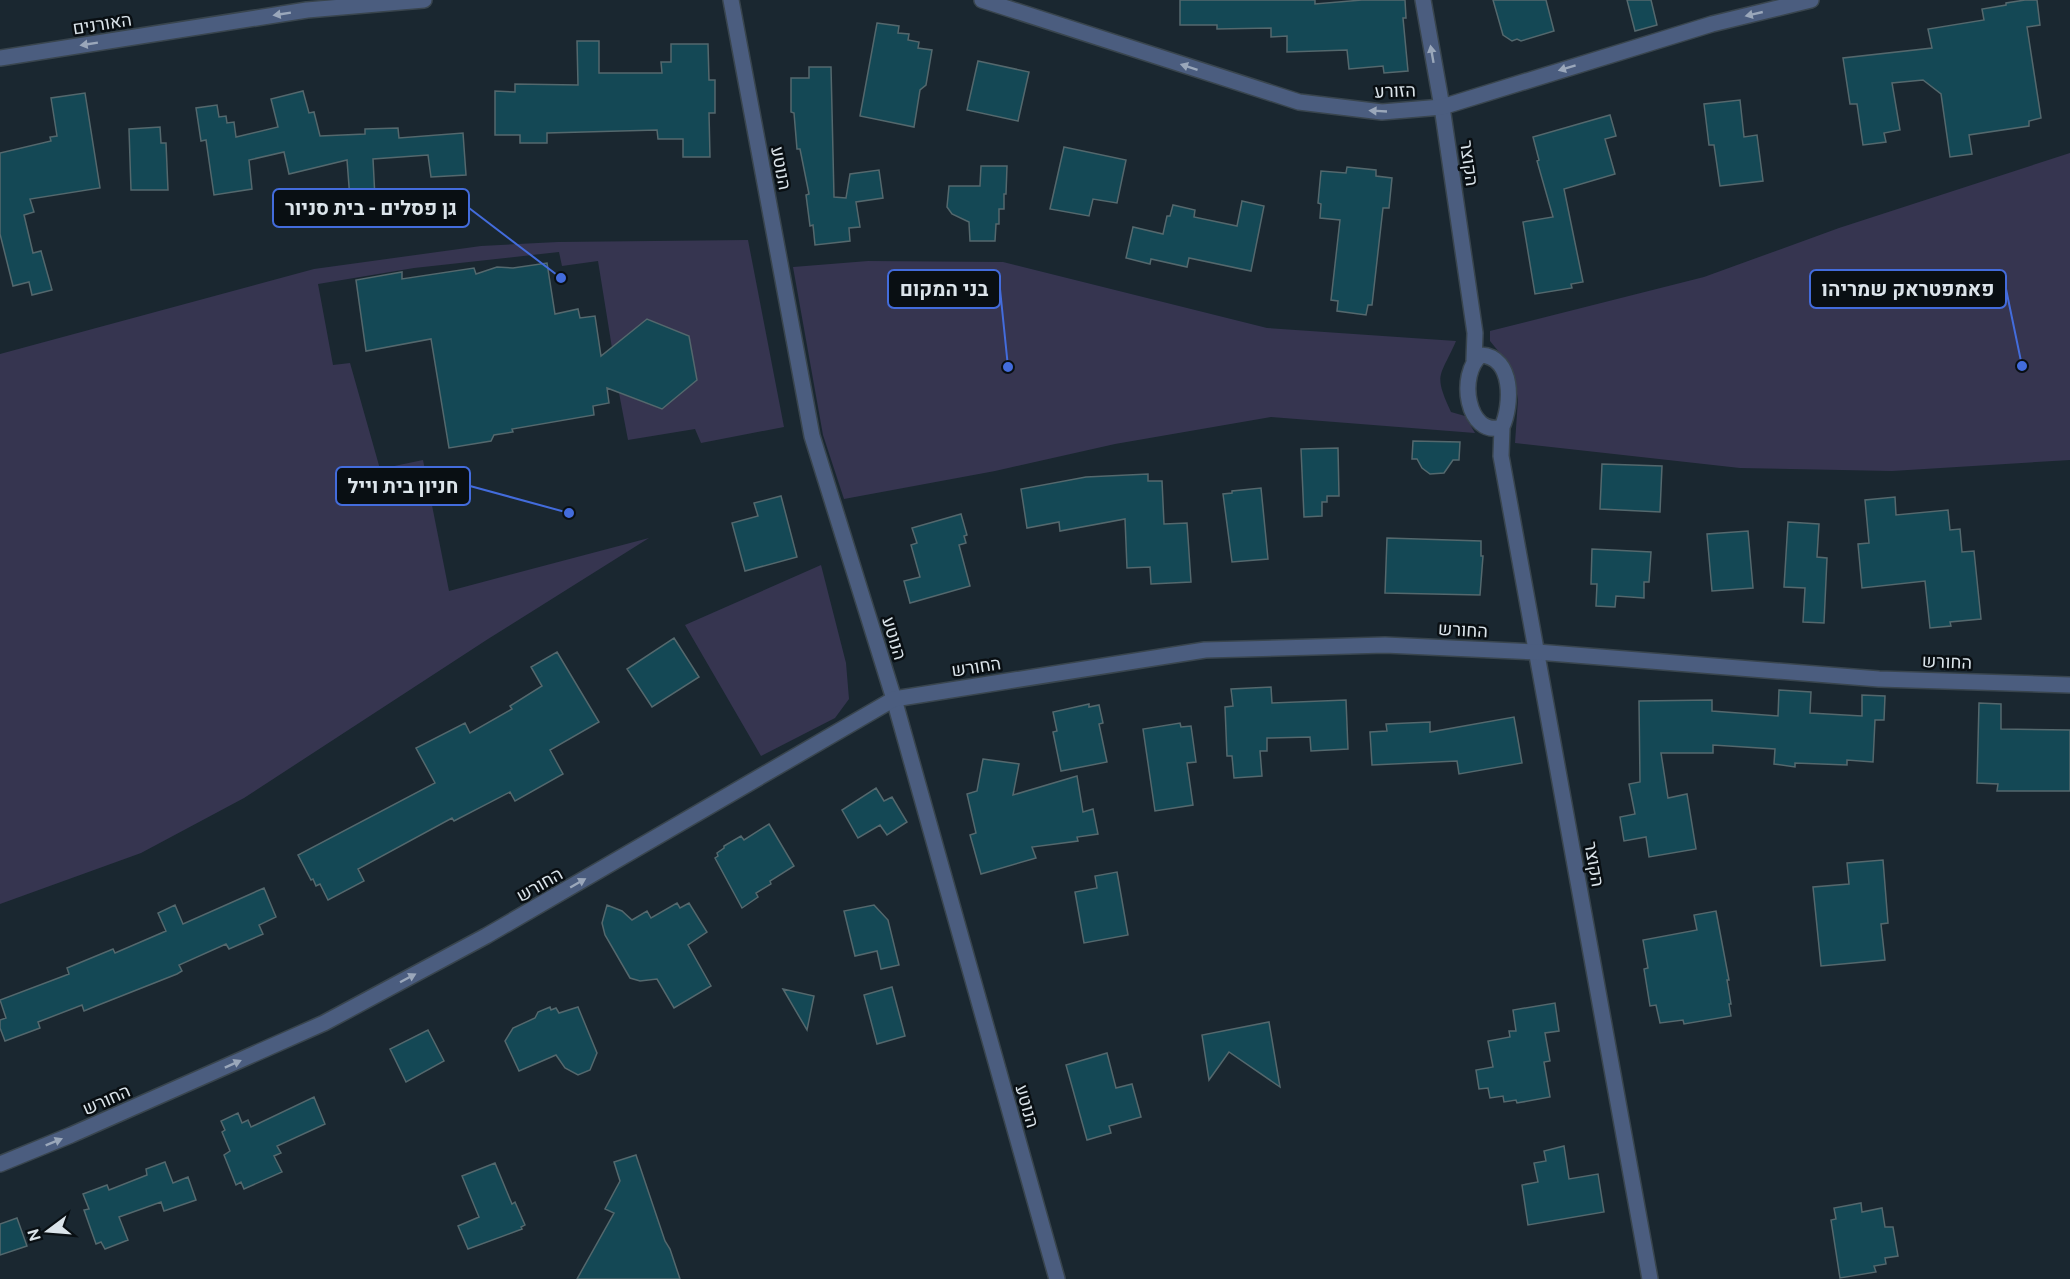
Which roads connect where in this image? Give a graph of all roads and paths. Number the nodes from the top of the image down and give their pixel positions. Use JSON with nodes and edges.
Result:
{"nodes":[{"id":1,"x":424,"y":0,"type":"edge"},
{"id":2,"x":731,"y":0,"type":"edge"},
{"id":3,"x":982,"y":0,"type":"edge"},
{"id":4,"x":1423,"y":0,"type":"edge"},
{"id":5,"x":1811,"y":0,"type":"edge"},
{"id":6,"x":0,"y":58,"type":"edge"},
{"id":7,"x":1442,"y":107,"type":"junction"},
{"id":8,"x":1482,"y":358,"type":"junction"},
{"id":9,"x":1496,"y":428,"type":"junction"},
{"id":10,"x":1536,"y":652,"type":"junction"},
{"id":11,"x":2070,"y":685,"type":"edge"},
{"id":12,"x":894,"y":699,"type":"junction"},
{"id":13,"x":0,"y":1164,"type":"edge"},
{"id":14,"x":1057,"y":1279,"type":"edge"},
{"id":15,"x":1650,"y":1279,"type":"edge"}],
"edges":[{"from":1,"to":6,"type":"street","name":"האורנים","one_way":true},
{"from":2,"to":12,"type":"street","name":"הנוטע"},
{"from":7,"to":3,"type":"street","name":"הזורע","one_way":true},
{"from":7,"to":4,"type":"street","name":"הקוצר","one_way":true},
{"from":5,"to":7,"type":"street","name":"הזורע","one_way":true},
{"from":7,"to":8,"type":"street","name":"הקוצר"},
{"from":8,"to":9,"type":"street","name":"הקוצר"},
{"from":8,"to":9,"type":"street","name":"הקוצר"},
{"from":9,"to":10,"type":"street","name":"הקוצר"},
{"from":10,"to":11,"type":"street","name":"החורש"},
{"from":10,"to":12,"type":"street","name":"החורש"},
{"from":10,"to":15,"type":"street","name":"הקוצר"},
{"from":13,"to":12,"type":"street","name":"החורש","one_way":true},
{"from":12,"to":14,"type":"street","name":"הנוטע"}]}
